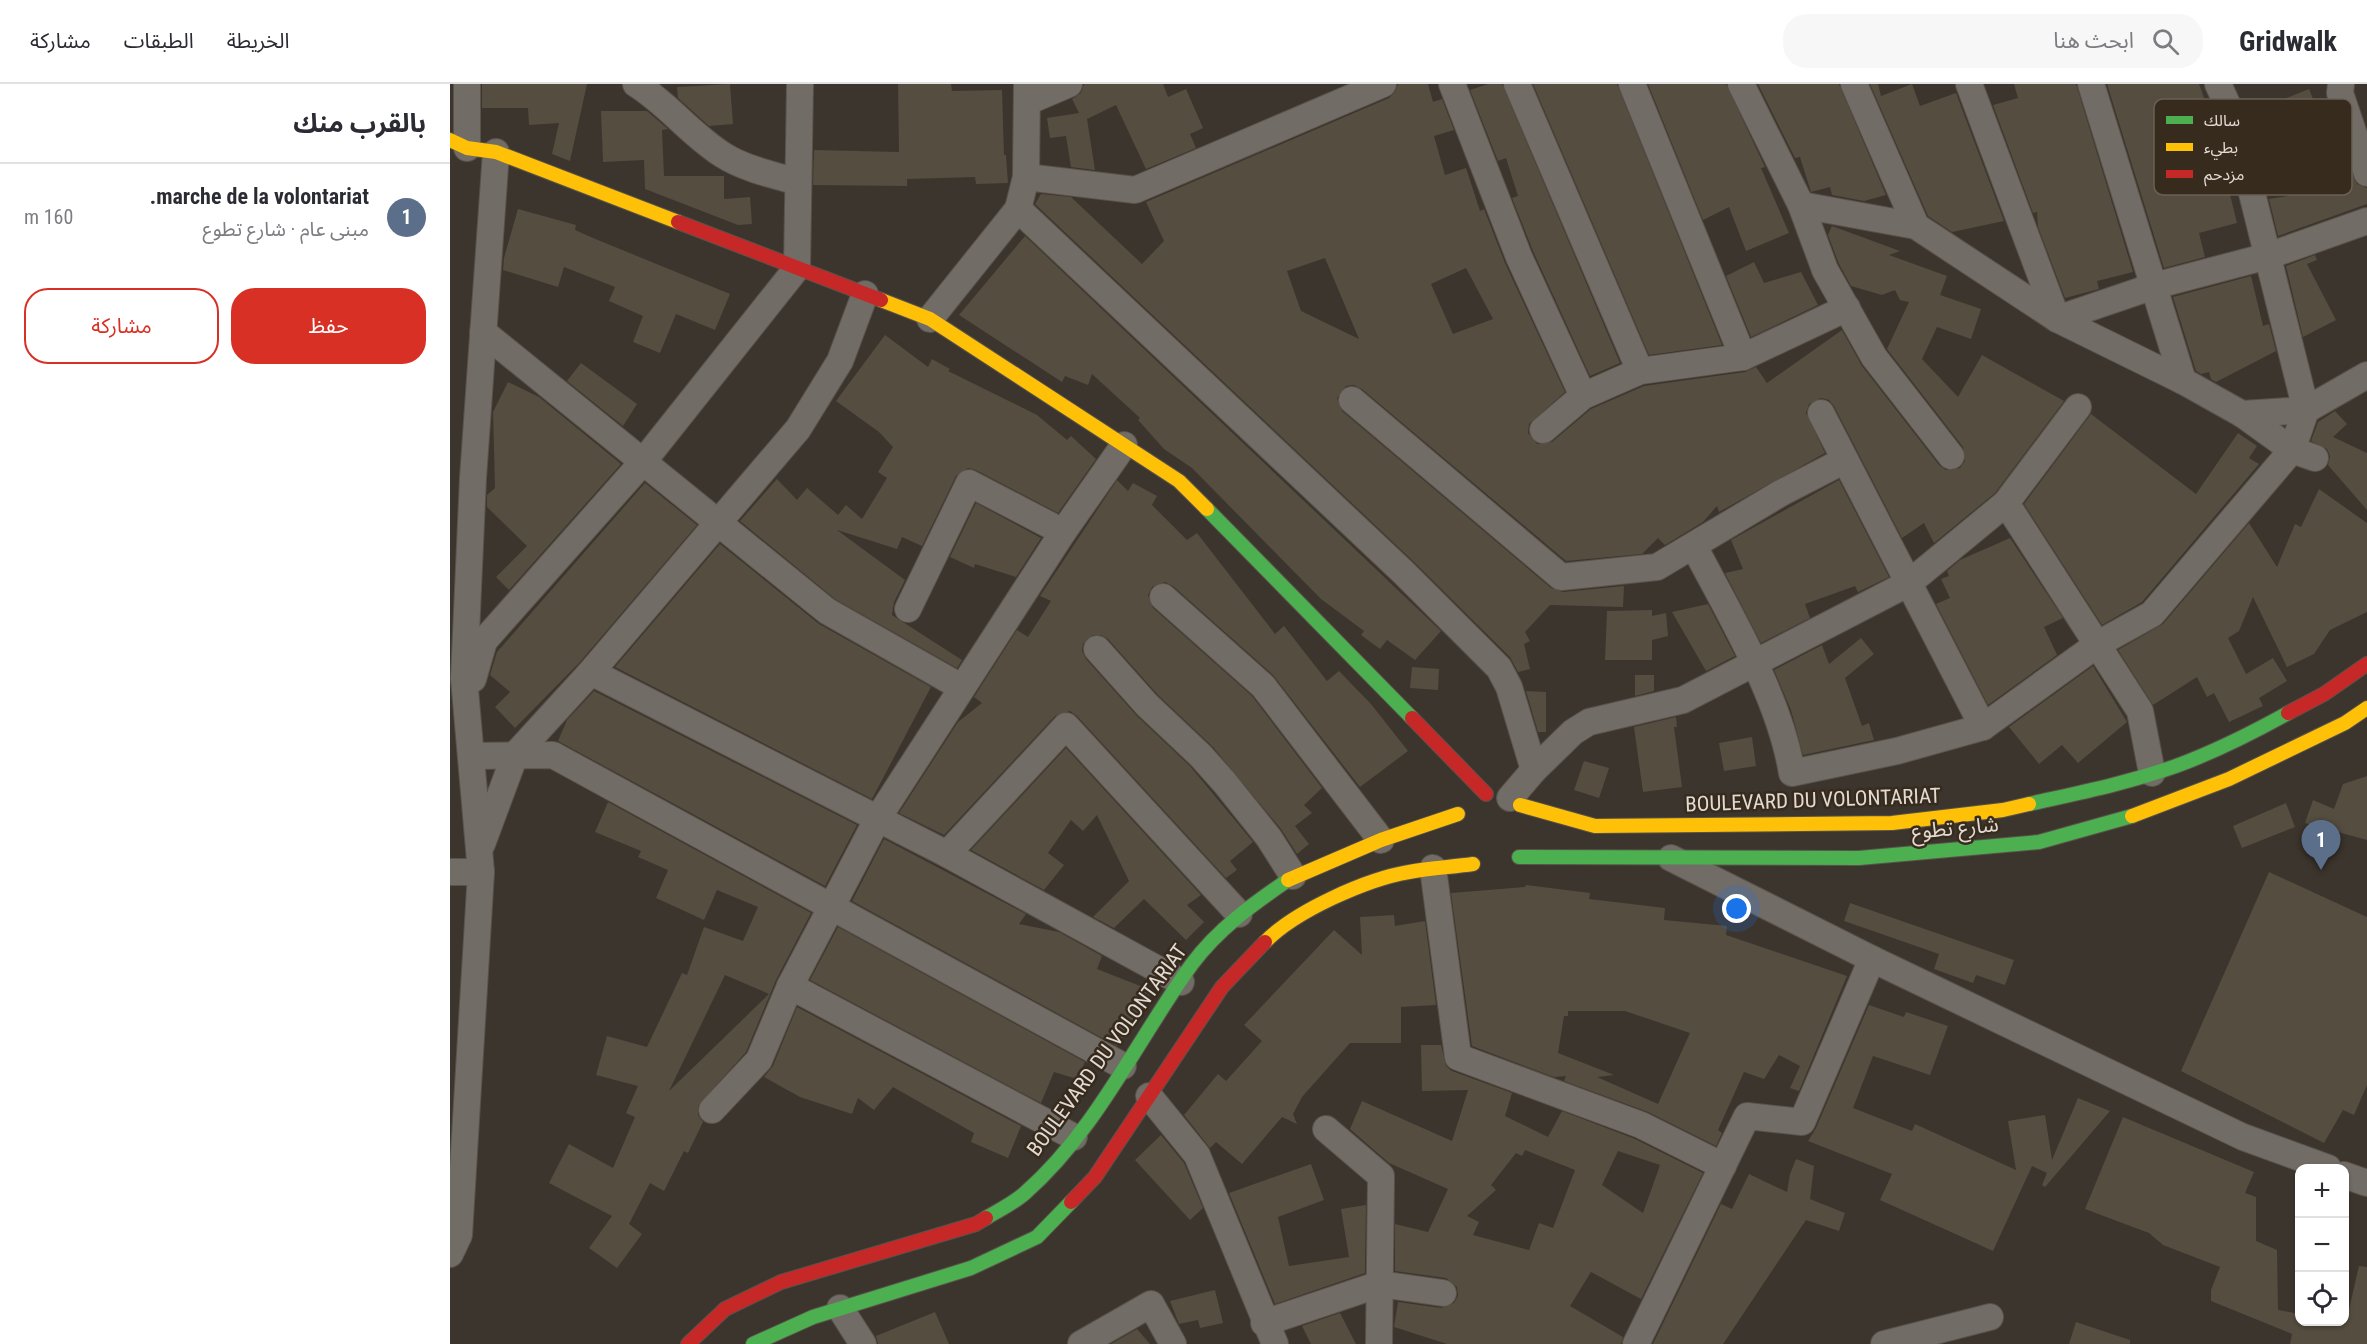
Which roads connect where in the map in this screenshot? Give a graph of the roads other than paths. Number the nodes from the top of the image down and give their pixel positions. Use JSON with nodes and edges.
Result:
{"nodes":[{"id":1,"x":467,"y":84,"type":"edge"},
{"id":2,"x":636,"y":84,"type":"edge"},
{"id":3,"x":800,"y":84,"type":"edge"},
{"id":4,"x":1069,"y":84,"type":"edge"},
{"id":5,"x":1383,"y":84,"type":"edge"},
{"id":6,"x":1452,"y":84,"type":"edge"},
{"id":7,"x":1517,"y":84,"type":"edge"},
{"id":8,"x":1632,"y":84,"type":"edge"},
{"id":9,"x":1741,"y":84,"type":"edge"},
{"id":10,"x":1854,"y":84,"type":"edge"},
{"id":11,"x":1969,"y":84,"type":"edge"},
{"id":12,"x":2091,"y":84,"type":"edge"},
{"id":13,"x":2218,"y":84,"type":"edge"},
{"id":14,"x":1027,"y":93,"type":"edge"},
{"id":15,"x":2225,"y":99,"type":"edge"},
{"id":16,"x":2352,"y":108,"type":"edge"},
{"id":17,"x":458,"y":144,"type":"edge"},
{"id":18,"x":496,"y":152,"type":"junction"},
{"id":19,"x":2367,"y":173,"type":"edge"},
{"id":20,"x":1026,"y":177,"type":"junction"},
{"id":21,"x":798,"y":182,"type":"junction"},
{"id":22,"x":2253,"y":195,"type":"edge"},
{"id":23,"x":1801,"y":205,"type":"junction"},
{"id":24,"x":1017,"y":209,"type":"junction"},
{"id":25,"x":2367,"y":221,"type":"edge"},
{"id":26,"x":1916,"y":226,"type":"junction"},
{"id":27,"x":2268,"y":256,"type":"junction"},
{"id":28,"x":797,"y":268,"type":"junction"},
{"id":29,"x":2154,"y":286,"type":"junction"},
{"id":30,"x":865,"y":294,"type":"junction"},
{"id":31,"x":1847,"y":308,"type":"junction"},
{"id":32,"x":930,"y":319,"type":"junction"},
{"id":33,"x":2058,"y":319,"type":"junction"},
{"id":34,"x":483,"y":332,"type":"junction"},
{"id":35,"x":1743,"y":357,"type":"junction"},
{"id":36,"x":1640,"y":371,"type":"junction"},
{"id":37,"x":2367,"y":375,"type":"edge"},
{"id":38,"x":2183,"y":381,"type":"junction"},
{"id":39,"x":1583,"y":396,"type":"junction"},
{"id":40,"x":1352,"y":400,"type":"dead end"},
{"id":41,"x":2078,"y":407,"type":"dead end"},
{"id":42,"x":2306,"y":410,"type":"junction"},
{"id":43,"x":1821,"y":413,"type":"dead end"},
{"id":44,"x":2242,"y":414,"type":"junction"},
{"id":45,"x":1543,"y":430,"type":"dead end"},
{"id":46,"x":1124,"y":445,"type":"junction"},
{"id":47,"x":2303,"y":454,"type":"junction"},
{"id":48,"x":1951,"y":456,"type":"dead end"},
{"id":49,"x":1845,"y":460,"type":"junction"},
{"id":50,"x":642,"y":463,"type":"junction"},
{"id":51,"x":461,"y":478,"type":"edge"},
{"id":52,"x":2006,"y":503,"type":"junction"},
{"id":53,"x":717,"y":524,"type":"junction"},
{"id":54,"x":1063,"y":532,"type":"junction"},
{"id":55,"x":1694,"y":546,"type":"junction"},
{"id":56,"x":1909,"y":583,"type":"junction"},
{"id":57,"x":459,"y":584,"type":"edge"},
{"id":58,"x":1163,"y":597,"type":"dead end"},
{"id":59,"x":908,"y":609,"type":"dead end"},
{"id":60,"x":2098,"y":644,"type":"junction"},
{"id":61,"x":1097,"y":649,"type":"dead end"},
{"id":62,"x":1754,"y":664,"type":"junction"},
{"id":63,"x":2367,"y":664,"type":"edge"},
{"id":64,"x":591,"y":672,"type":"junction"},
{"id":65,"x":457,"y":678,"type":"edge"},
{"id":66,"x":961,"y":687,"type":"junction"},
{"id":67,"x":466,"y":704,"type":"junction"},
{"id":68,"x":2367,"y":708,"type":"edge"},
{"id":69,"x":1983,"y":727,"type":"junction"},
{"id":70,"x":515,"y":755,"type":"junction"},
{"id":71,"x":465,"y":769,"type":"edge"},
{"id":72,"x":1534,"y":770,"type":"junction"},
{"id":73,"x":2152,"y":773,"type":"junction"},
{"id":74,"x":1505,"y":799,"type":"junction"},
{"id":75,"x":878,"y":818,"type":"junction"},
{"id":76,"x":1530,"y":826,"type":"dead end"},
{"id":77,"x":1381,"y":840,"type":"junction"},
{"id":78,"x":1458,"y":847,"type":"dead end"},
{"id":79,"x":947,"y":854,"type":"junction"},
{"id":80,"x":1518,"y":857,"type":"dead end"},
{"id":81,"x":1671,"y":858,"type":"junction"},
{"id":82,"x":480,"y":861,"type":"junction"},
{"id":83,"x":1433,"y":868,"type":"junction"},
{"id":84,"x":450,"y":872,"type":"edge"},
{"id":85,"x":1293,"y":876,"type":"junction"},
{"id":86,"x":830,"y":906,"type":"junction"},
{"id":87,"x":1239,"y":914,"type":"junction"},
{"id":88,"x":1872,"y":959,"type":"junction"},
{"id":89,"x":1181,"y":982,"type":"junction"},
{"id":90,"x":790,"y":986,"type":"junction"},
{"id":91,"x":1123,"y":1066,"type":"junction"},
{"id":92,"x":1149,"y":1096,"type":"junction"},
{"id":93,"x":712,"y":1110,"type":"dead end"},
{"id":94,"x":1326,"y":1130,"type":"dead end"},
{"id":95,"x":1074,"y":1137,"type":"junction"},
{"id":96,"x":2317,"y":1164,"type":"edge"},
{"id":97,"x":1723,"y":1166,"type":"junction"},
{"id":98,"x":2349,"y":1176,"type":"edge"},
{"id":99,"x":2367,"y":1183,"type":"edge"},
{"id":100,"x":450,"y":1254,"type":"edge"},
{"id":101,"x":1380,"y":1284,"type":"junction"},
{"id":102,"x":1443,"y":1293,"type":"dead end"},
{"id":103,"x":840,"y":1308,"type":"junction"},
{"id":104,"x":1990,"y":1317,"type":"dead end"},
{"id":105,"x":1269,"y":1333,"type":"edge"},
{"id":106,"x":688,"y":1344,"type":"edge"},
{"id":107,"x":753,"y":1344,"type":"edge"},
{"id":108,"x":863,"y":1344,"type":"edge"},
{"id":109,"x":1081,"y":1344,"type":"edge"},
{"id":110,"x":1173,"y":1344,"type":"edge"},
{"id":111,"x":1380,"y":1344,"type":"edge"},
{"id":112,"x":1636,"y":1344,"type":"edge"},
{"id":113,"x":1884,"y":1344,"type":"edge"}],
"edges":[{"from":1,"to":17,"type":"street"},
{"from":2,"to":21,"type":"street"},
{"from":3,"to":21,"type":"street"},
{"from":4,"to":14,"type":"street"},
{"from":5,"to":20,"type":"street"},
{"from":6,"to":39,"type":"street"},
{"from":7,"to":36,"type":"street"},
{"from":8,"to":35,"type":"street"},
{"from":9,"to":23,"type":"street"},
{"from":10,"to":26,"type":"street"},
{"from":11,"to":33,"type":"street"},
{"from":12,"to":29,"type":"street"},
{"from":13,"to":15,"type":"street"},
{"from":14,"to":20,"type":"street"},
{"from":16,"to":19,"type":"street"},
{"from":17,"to":18,"type":"main road"},
{"from":18,"to":28,"type":"main road"},
{"from":18,"to":34,"type":"street"},
{"from":20,"to":24,"type":"street"},
{"from":21,"to":28,"type":"street"},
{"from":22,"to":27,"type":"street"},
{"from":23,"to":26,"type":"street"},
{"from":23,"to":31,"type":"street"},
{"from":24,"to":32,"type":"street"},
{"from":24,"to":72,"type":"street"},
{"from":25,"to":27,"type":"street"},
{"from":26,"to":33,"type":"street"},
{"from":27,"to":29,"type":"street"},
{"from":27,"to":42,"type":"street"},
{"from":28,"to":30,"type":"main road"},
{"from":28,"to":50,"type":"street"},
{"from":29,"to":33,"type":"street"},
{"from":29,"to":38,"type":"street"},
{"from":30,"to":32,"type":"main road"},
{"from":30,"to":53,"type":"street"},
{"from":31,"to":35,"type":"street"},
{"from":31,"to":48,"type":"street"},
{"from":32,"to":46,"type":"main road"},
{"from":33,"to":38,"type":"street"},
{"from":34,"to":50,"type":"street"},
{"from":34,"to":51,"type":"street"},
{"from":35,"to":36,"type":"street"},
{"from":36,"to":39,"type":"street"},
{"from":37,"to":42,"type":"street"},
{"from":38,"to":44,"type":"street"},
{"from":39,"to":45,"type":"street"},
{"from":40,"to":55,"type":"street"},
{"from":41,"to":52,"type":"street"},
{"from":42,"to":44,"type":"street"},
{"from":42,"to":47,"type":"street"},
{"from":43,"to":49,"type":"street"},
{"from":44,"to":47,"type":"street"},
{"from":46,"to":54,"type":"street"},
{"from":46,"to":74,"type":"main road"},
{"from":47,"to":60,"type":"street"},
{"from":49,"to":55,"type":"street"},
{"from":49,"to":56,"type":"street"},
{"from":50,"to":53,"type":"street"},
{"from":50,"to":67,"type":"street"},
{"from":51,"to":57,"type":"street"},
{"from":52,"to":56,"type":"street"},
{"from":52,"to":60,"type":"street"},
{"from":53,"to":64,"type":"street"},
{"from":53,"to":66,"type":"street"},
{"from":54,"to":59,"type":"street"},
{"from":54,"to":66,"type":"street"},
{"from":55,"to":62,"type":"street"},
{"from":56,"to":62,"type":"street"},
{"from":56,"to":69,"type":"street"},
{"from":57,"to":65,"type":"street"},
{"from":58,"to":77,"type":"street"},
{"from":60,"to":69,"type":"street"},
{"from":60,"to":73,"type":"street"},
{"from":61,"to":85,"type":"street"},
{"from":62,"to":69,"type":"street"},
{"from":62,"to":72,"type":"street"},
{"from":63,"to":73,"type":"main road","name":"BOULEVARD DU VOLONTARIAT"},
{"from":64,"to":70,"type":"street"},
{"from":64,"to":75,"type":"street"},
{"from":65,"to":67,"type":"street"},
{"from":66,"to":75,"type":"street"},
{"from":67,"to":71,"type":"street"},
{"from":68,"to":81,"type":"main road","name":"شارع تطوع"},
{"from":70,"to":71,"type":"street"},
{"from":70,"to":82,"type":"street"},
{"from":70,"to":86,"type":"street"},
{"from":71,"to":82,"type":"street"},
{"from":72,"to":74,"type":"street"},
{"from":73,"to":74,"type":"main road","name":"BOULEVARD DU VOLONTARIAT"},
{"from":74,"to":76,"type":"main road"},
{"from":74,"to":77,"type":"main road","name":"BOULEVARD DU VOLONTARIAT"},
{"from":75,"to":79,"type":"street"},
{"from":75,"to":86,"type":"street"},
{"from":77,"to":85,"type":"main road","name":"BOULEVARD DU VOLONTARIAT"},
{"from":78,"to":83,"type":"main road"},
{"from":79,"to":87,"type":"street"},
{"from":79,"to":89,"type":"street"},
{"from":80,"to":81,"type":"main road","name":"شارع تطوع"},
{"from":81,"to":88,"type":"street"},
{"from":82,"to":84,"type":"street"},
{"from":82,"to":100,"type":"street"},
{"from":83,"to":92,"type":"main road"},
{"from":83,"to":97,"type":"street"},
{"from":85,"to":87,"type":"main road","name":"BOULEVARD DU VOLONTARIAT"},
{"from":86,"to":90,"type":"street"},
{"from":86,"to":91,"type":"street"},
{"from":87,"to":89,"type":"main road","name":"BOULEVARD DU VOLONTARIAT"},
{"from":88,"to":96,"type":"street"},
{"from":88,"to":97,"type":"street"},
{"from":89,"to":91,"type":"main road","name":"BOULEVARD DU VOLONTARIAT"},
{"from":90,"to":93,"type":"street"},
{"from":90,"to":95,"type":"street"},
{"from":91,"to":95,"type":"main road","name":"BOULEVARD DU VOLONTARIAT"},
{"from":92,"to":103,"type":"main road"},
{"from":92,"to":105,"type":"street"},
{"from":94,"to":101,"type":"street"},
{"from":95,"to":106,"type":"main road","name":"BOULEVARD DU VOLONTARIAT"},
{"from":97,"to":112,"type":"street"},
{"from":98,"to":99,"type":"street"},
{"from":101,"to":102,"type":"street"},
{"from":101,"to":105,"type":"street"},
{"from":101,"to":111,"type":"street"},
{"from":103,"to":107,"type":"main road"},
{"from":103,"to":108,"type":"street"},
{"from":104,"to":113,"type":"street"},
{"from":109,"to":110,"type":"street"}]}
